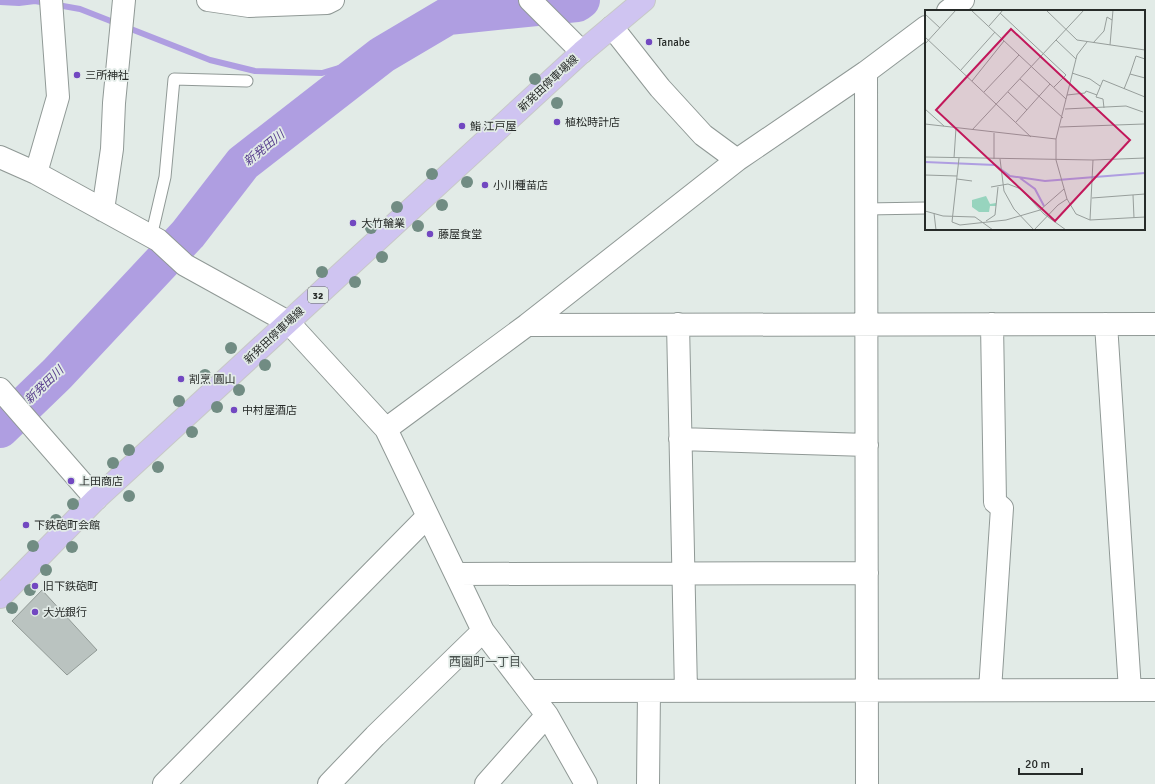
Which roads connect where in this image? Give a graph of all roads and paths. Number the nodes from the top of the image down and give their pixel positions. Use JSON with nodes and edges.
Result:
{"nodes":[{"id":1,"x":51,"y":0,"type":"edge"},
{"id":2,"x":124,"y":0,"type":"edge"},
{"id":3,"x":208,"y":0,"type":"edge"},
{"id":4,"x":333,"y":0,"type":"edge"},
{"id":5,"x":530,"y":0,"type":"edge"},
{"id":6,"x":644,"y":0,"type":"edge"},
{"id":7,"x":612,"y":27,"type":"junction"},
{"id":8,"x":925,"y":28,"type":"edge"},
{"id":9,"x":582,"y":52,"type":"junction"},
{"id":10,"x":866,"y":72,"type":"junction"},
{"id":11,"x":247,"y":81,"type":"dead end"},
{"id":12,"x":0,"y":157,"type":"edge"},
{"id":13,"x":737,"y":160,"type":"junction"},
{"id":14,"x":36,"y":173,"type":"junction"},
{"id":15,"x":925,"y":208,"type":"edge"},
{"id":16,"x":866,"y":209,"type":"junction"},
{"id":17,"x":103,"y":210,"type":"junction"},
{"id":18,"x":154,"y":239,"type":"junction"},
{"id":19,"x":288,"y":322,"type":"junction"},
{"id":20,"x":527,"y":324,"type":"junction"},
{"id":21,"x":678,"y":324,"type":"junction"},
{"id":22,"x":866,"y":324,"type":"junction"},
{"id":23,"x":992,"y":324,"type":"junction"},
{"id":24,"x":1106,"y":324,"type":"junction"},
{"id":25,"x":1155,"y":324,"type":"edge"},
{"id":26,"x":3,"y":393,"type":"edge"},
{"id":27,"x":386,"y":429,"type":"junction"},
{"id":28,"x":680,"y":439,"type":"junction"},
{"id":29,"x":867,"y":445,"type":"junction"},
{"id":30,"x":96,"y":499,"type":"junction"},
{"id":31,"x":427,"y":516,"type":"junction"},
{"id":32,"x":867,"y":573,"type":"junction"},
{"id":33,"x":457,"y":574,"type":"junction"},
{"id":34,"x":684,"y":574,"type":"junction"},
{"id":35,"x":0,"y":597,"type":"edge"},
{"id":36,"x":483,"y":631,"type":"junction"},
{"id":37,"x":867,"y":690,"type":"junction"},
{"id":38,"x":990,"y":690,"type":"junction"},
{"id":39,"x":1130,"y":690,"type":"junction"},
{"id":40,"x":1155,"y":690,"type":"edge"},
{"id":41,"x":530,"y":691,"type":"junction"},
{"id":42,"x":649,"y":691,"type":"junction"},
{"id":43,"x":686,"y":691,"type":"junction"},
{"id":44,"x":547,"y":715,"type":"junction"},
{"id":45,"x":164,"y":784,"type":"edge"},
{"id":46,"x":329,"y":784,"type":"edge"},
{"id":47,"x":486,"y":784,"type":"edge"},
{"id":48,"x":586,"y":784,"type":"edge"},
{"id":49,"x":648,"y":784,"type":"edge"},
{"id":50,"x":867,"y":784,"type":"edge"}],
"edges":[{"from":1,"to":14,"type":"street"},
{"from":2,"to":17,"type":"street"},
{"from":3,"to":4,"type":"street"},
{"from":5,"to":9,"type":"street"},
{"from":6,"to":7,"type":"main road","name":"新発田停車場線","number":"32"},
{"from":7,"to":9,"type":"main road","name":"新発田停車場線","number":"32"},
{"from":7,"to":13,"type":"street"},
{"from":8,"to":10,"type":"street"},
{"from":9,"to":19,"type":"main road","name":"新発田停車場線","number":"32"},
{"from":10,"to":13,"type":"street"},
{"from":10,"to":16,"type":"street"},
{"from":11,"to":18,"type":"lane"},
{"from":12,"to":14,"type":"street"},
{"from":13,"to":20,"type":"street"},
{"from":14,"to":17,"type":"street"},
{"from":15,"to":16,"type":"lane"},
{"from":16,"to":22,"type":"street"},
{"from":17,"to":18,"type":"street"},
{"from":18,"to":19,"type":"street"},
{"from":19,"to":27,"type":"street"},
{"from":19,"to":30,"type":"main road","name":"新発田停車場線","number":"32"},
{"from":20,"to":21,"type":"street"},
{"from":20,"to":27,"type":"street"},
{"from":21,"to":22,"type":"street"},
{"from":21,"to":28,"type":"street"},
{"from":22,"to":23,"type":"street"},
{"from":22,"to":29,"type":"street"},
{"from":23,"to":24,"type":"street"},
{"from":23,"to":38,"type":"street"},
{"from":24,"to":25,"type":"street"},
{"from":24,"to":39,"type":"street"},
{"from":26,"to":30,"type":"street"},
{"from":27,"to":31,"type":"street"},
{"from":28,"to":29,"type":"street"},
{"from":28,"to":34,"type":"street"},
{"from":29,"to":32,"type":"street"},
{"from":30,"to":35,"type":"main road","name":"新発田停車場線","number":"32"},
{"from":31,"to":33,"type":"street"},
{"from":31,"to":45,"type":"street"},
{"from":32,"to":34,"type":"street"},
{"from":32,"to":37,"type":"street"},
{"from":33,"to":34,"type":"street"},
{"from":33,"to":36,"type":"street"},
{"from":34,"to":43,"type":"street"},
{"from":36,"to":41,"type":"street"},
{"from":36,"to":46,"type":"street"},
{"from":37,"to":38,"type":"street"},
{"from":37,"to":43,"type":"street"},
{"from":37,"to":50,"type":"street"},
{"from":38,"to":39,"type":"street"},
{"from":39,"to":40,"type":"street"},
{"from":41,"to":42,"type":"street"},
{"from":41,"to":44,"type":"street"},
{"from":42,"to":43,"type":"street"},
{"from":42,"to":49,"type":"street"},
{"from":44,"to":47,"type":"street"},
{"from":44,"to":48,"type":"street"}]}
